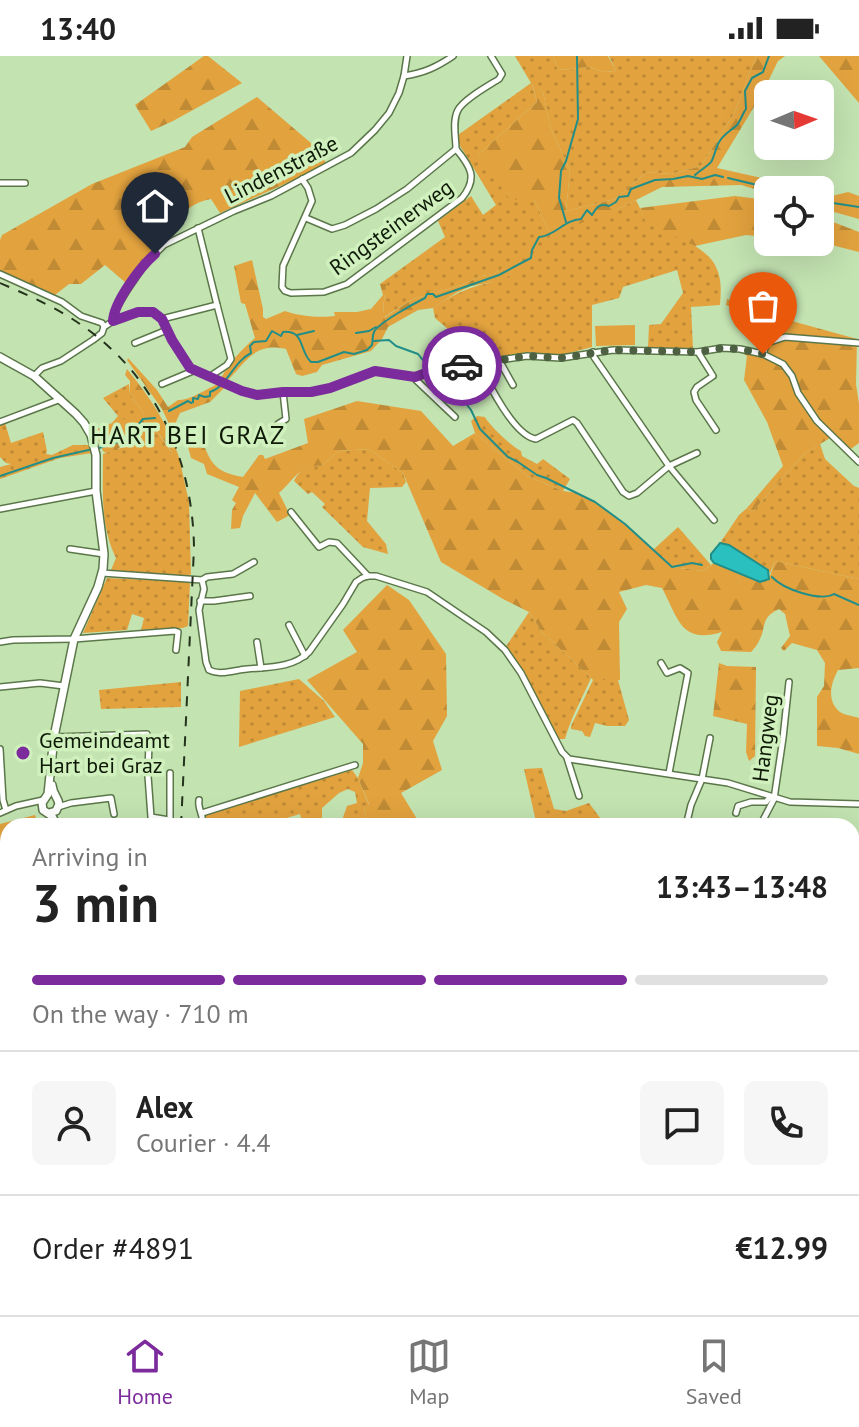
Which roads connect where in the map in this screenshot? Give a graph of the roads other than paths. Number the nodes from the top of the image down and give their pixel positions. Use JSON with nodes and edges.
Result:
{"nodes":[{"id":1,"x":407,"y":56,"type":"edge"},
{"id":2,"x":453,"y":56,"type":"edge"},
{"id":3,"x":491,"y":56,"type":"edge"},
{"id":4,"x":404,"y":76,"type":"junction"},
{"id":5,"x":456,"y":149,"type":"junction"},
{"id":6,"x":302,"y":179,"type":"junction"},
{"id":7,"x":0,"y":183,"type":"edge"},
{"id":8,"x":25,"y":183,"type":"dead end"},
{"id":9,"x":306,"y":218,"type":"junction"},
{"id":10,"x":198,"y":228,"type":"junction"},
{"id":11,"x":0,"y":274,"type":"edge"},
{"id":12,"x":217,"y":305,"type":"junction"},
{"id":13,"x":162,"y":319,"type":"junction"},
{"id":14,"x":113,"y":321,"type":"junction"},
{"id":15,"x":104,"y":327,"type":"junction"},
{"id":16,"x":167,"y":330,"type":"junction"},
{"id":17,"x":135,"y":343,"type":"dead end"},
{"id":18,"x":859,"y":343,"type":"edge"},
{"id":19,"x":593,"y":352,"type":"junction"},
{"id":20,"x":698,"y":352,"type":"junction"},
{"id":21,"x":763,"y":354,"type":"junction"},
{"id":22,"x":0,"y":357,"type":"edge"},
{"id":23,"x":499,"y":360,"type":"junction"},
{"id":24,"x":479,"y":363,"type":"junction"},
{"id":25,"x":194,"y":371,"type":"junction"},
{"id":26,"x":34,"y":376,"type":"junction"},
{"id":27,"x":209,"y":377,"type":"junction"},
{"id":28,"x":415,"y":377,"type":"junction"},
{"id":29,"x":162,"y":384,"type":"dead end"},
{"id":30,"x":513,"y":385,"type":"dead end"},
{"id":31,"x":283,"y":392,"type":"junction"},
{"id":32,"x":61,"y":399,"type":"junction"},
{"id":33,"x":455,"y":417,"type":"dead end"},
{"id":34,"x":0,"y":422,"type":"edge"},
{"id":35,"x":278,"y":424,"type":"dead end"},
{"id":36,"x":716,"y":430,"type":"dead end"},
{"id":37,"x":697,"y":453,"type":"dead end"},
{"id":38,"x":859,"y":462,"type":"edge"},
{"id":39,"x":669,"y":466,"type":"junction"},
{"id":40,"x":96,"y":491,"type":"junction"},
{"id":41,"x":0,"y":509,"type":"edge"},
{"id":42,"x":291,"y":512,"type":"dead end"},
{"id":43,"x":714,"y":520,"type":"dead end"},
{"id":44,"x":70,"y":549,"type":"dead end"},
{"id":45,"x":104,"y":554,"type":"junction"},
{"id":46,"x":254,"y":562,"type":"dead end"},
{"id":47,"x":102,"y":573,"type":"junction"},
{"id":48,"x":368,"y":576,"type":"junction"},
{"id":49,"x":202,"y":580,"type":"junction"},
{"id":50,"x":250,"y":596,"type":"dead end"},
{"id":51,"x":200,"y":601,"type":"junction"},
{"id":52,"x":289,"y":625,"type":"dead end"},
{"id":53,"x":74,"y":639,"type":"junction"},
{"id":54,"x":0,"y":642,"type":"edge"},
{"id":55,"x":257,"y":642,"type":"dead end"},
{"id":56,"x":176,"y":650,"type":"dead end"},
{"id":57,"x":305,"y":656,"type":"junction"},
{"id":58,"x":661,"y":663,"type":"dead end"},
{"id":59,"x":261,"y":668,"type":"junction"},
{"id":60,"x":789,"y":682,"type":"dead end"},
{"id":61,"x":64,"y":686,"type":"junction"},
{"id":62,"x":0,"y":687,"type":"edge"},
{"id":63,"x":149,"y":725,"type":"dead end"},
{"id":64,"x":147,"y":734,"type":"junction"},
{"id":65,"x":54,"y":737,"type":"junction"},
{"id":66,"x":710,"y":738,"type":"dead end"},
{"id":67,"x":0,"y":749,"type":"edge"},
{"id":68,"x":567,"y":757,"type":"junction"},
{"id":69,"x":355,"y":765,"type":"dead end"},
{"id":70,"x":170,"y":773,"type":"dead end"},
{"id":71,"x":669,"y":773,"type":"junction"},
{"id":72,"x":702,"y":779,"type":"junction"},
{"id":73,"x":579,"y":796,"type":"dead end"},
{"id":74,"x":772,"y":798,"type":"junction"},
{"id":75,"x":199,"y":800,"type":"dead end"},
{"id":76,"x":51,"y":804,"type":"junction"},
{"id":77,"x":859,"y":804,"type":"edge"},
{"id":78,"x":3,"y":812,"type":"edge"},
{"id":79,"x":202,"y":813,"type":"junction"},
{"id":80,"x":736,"y":813,"type":"dead end"},
{"id":81,"x":114,"y":814,"type":"dead end"},
{"id":82,"x":57,"y":818,"type":"edge"},
{"id":83,"x":154,"y":818,"type":"edge"},
{"id":84,"x":170,"y":818,"type":"edge"},
{"id":85,"x":203,"y":818,"type":"edge"},
{"id":86,"x":688,"y":818,"type":"edge"},
{"id":87,"x":763,"y":818,"type":"edge"}],
"edges":[{"from":1,"to":4,"type":"street","name":"Lindenstraße"},
{"from":2,"to":4,"type":"street"},
{"from":3,"to":5,"type":"street"},
{"from":4,"to":6,"type":"street","name":"Lindenstraße"},
{"from":5,"to":9,"type":"street","name":"Ringsteinerweg"},
{"from":5,"to":9,"type":"street","name":"Ringsteinerweg"},
{"from":6,"to":9,"type":"street","name":"Ringsteinerweg"},
{"from":6,"to":10,"type":"street","name":"Lindenstraße"},
{"from":7,"to":8,"type":"street"},
{"from":10,"to":12,"type":"street"},
{"from":10,"to":14,"type":"street","name":"Lindenstraße"},
{"from":11,"to":15,"type":"street"},
{"from":12,"to":13,"type":"street"},
{"from":12,"to":27,"type":"street"},
{"from":13,"to":14,"type":"street"},
{"from":13,"to":16,"type":"street"},
{"from":14,"to":15,"type":"street","name":"Lindenstraße"},
{"from":15,"to":26,"type":"street","name":"Lindenstraße"},
{"from":16,"to":17,"type":"street"},
{"from":16,"to":25,"type":"street"},
{"from":18,"to":21,"type":"street"},
{"from":19,"to":20,"type":"street"},
{"from":19,"to":23,"type":"street"},
{"from":19,"to":39,"type":"street"},
{"from":20,"to":21,"type":"street"},
{"from":20,"to":36,"type":"street"},
{"from":21,"to":38,"type":"street"},
{"from":22,"to":26,"type":"main road"},
{"from":23,"to":24,"type":"street"},
{"from":23,"to":30,"type":"street"},
{"from":24,"to":28,"type":"street"},
{"from":24,"to":39,"type":"street"},
{"from":25,"to":27,"type":"street"},
{"from":25,"to":29,"type":"street"},
{"from":26,"to":32,"type":"main road"},
{"from":27,"to":31,"type":"street"},
{"from":28,"to":31,"type":"street"},
{"from":28,"to":33,"type":"street"},
{"from":31,"to":35,"type":"street"},
{"from":32,"to":34,"type":"street"},
{"from":32,"to":40,"type":"main road"},
{"from":37,"to":39,"type":"street"},
{"from":39,"to":43,"type":"street"},
{"from":40,"to":41,"type":"street"},
{"from":40,"to":45,"type":"main road"},
{"from":42,"to":48,"type":"street"},
{"from":44,"to":45,"type":"street"},
{"from":45,"to":47,"type":"main road"},
{"from":46,"to":49,"type":"street"},
{"from":47,"to":49,"type":"street"},
{"from":47,"to":53,"type":"main road"},
{"from":48,"to":57,"type":"street"},
{"from":48,"to":68,"type":"street"},
{"from":49,"to":51,"type":"street"},
{"from":50,"to":51,"type":"street"},
{"from":51,"to":59,"type":"street"},
{"from":52,"to":57,"type":"street"},
{"from":53,"to":54,"type":"street"},
{"from":53,"to":56,"type":"street"},
{"from":53,"to":61,"type":"main road"},
{"from":55,"to":59,"type":"street"},
{"from":57,"to":59,"type":"street"},
{"from":58,"to":71,"type":"street"},
{"from":60,"to":74,"type":"street","name":"Hangweg"},
{"from":61,"to":62,"type":"street"},
{"from":61,"to":65,"type":"main road"},
{"from":63,"to":64,"type":"street"},
{"from":64,"to":65,"type":"street"},
{"from":64,"to":83,"type":"street"},
{"from":65,"to":76,"type":"main road"},
{"from":66,"to":72,"type":"street"},
{"from":67,"to":78,"type":"street"},
{"from":68,"to":71,"type":"street"},
{"from":68,"to":73,"type":"street"},
{"from":69,"to":79,"type":"street"},
{"from":70,"to":84,"type":"street"},
{"from":71,"to":72,"type":"street"},
{"from":72,"to":74,"type":"street"},
{"from":72,"to":86,"type":"street"},
{"from":74,"to":77,"type":"street"},
{"from":74,"to":80,"type":"street"},
{"from":74,"to":87,"type":"street","name":"Hangweg"},
{"from":75,"to":79,"type":"street"},
{"from":76,"to":78,"type":"street"},
{"from":76,"to":81,"type":"street"},
{"from":76,"to":82,"type":"main road"},
{"from":79,"to":85,"type":"street"}]}
